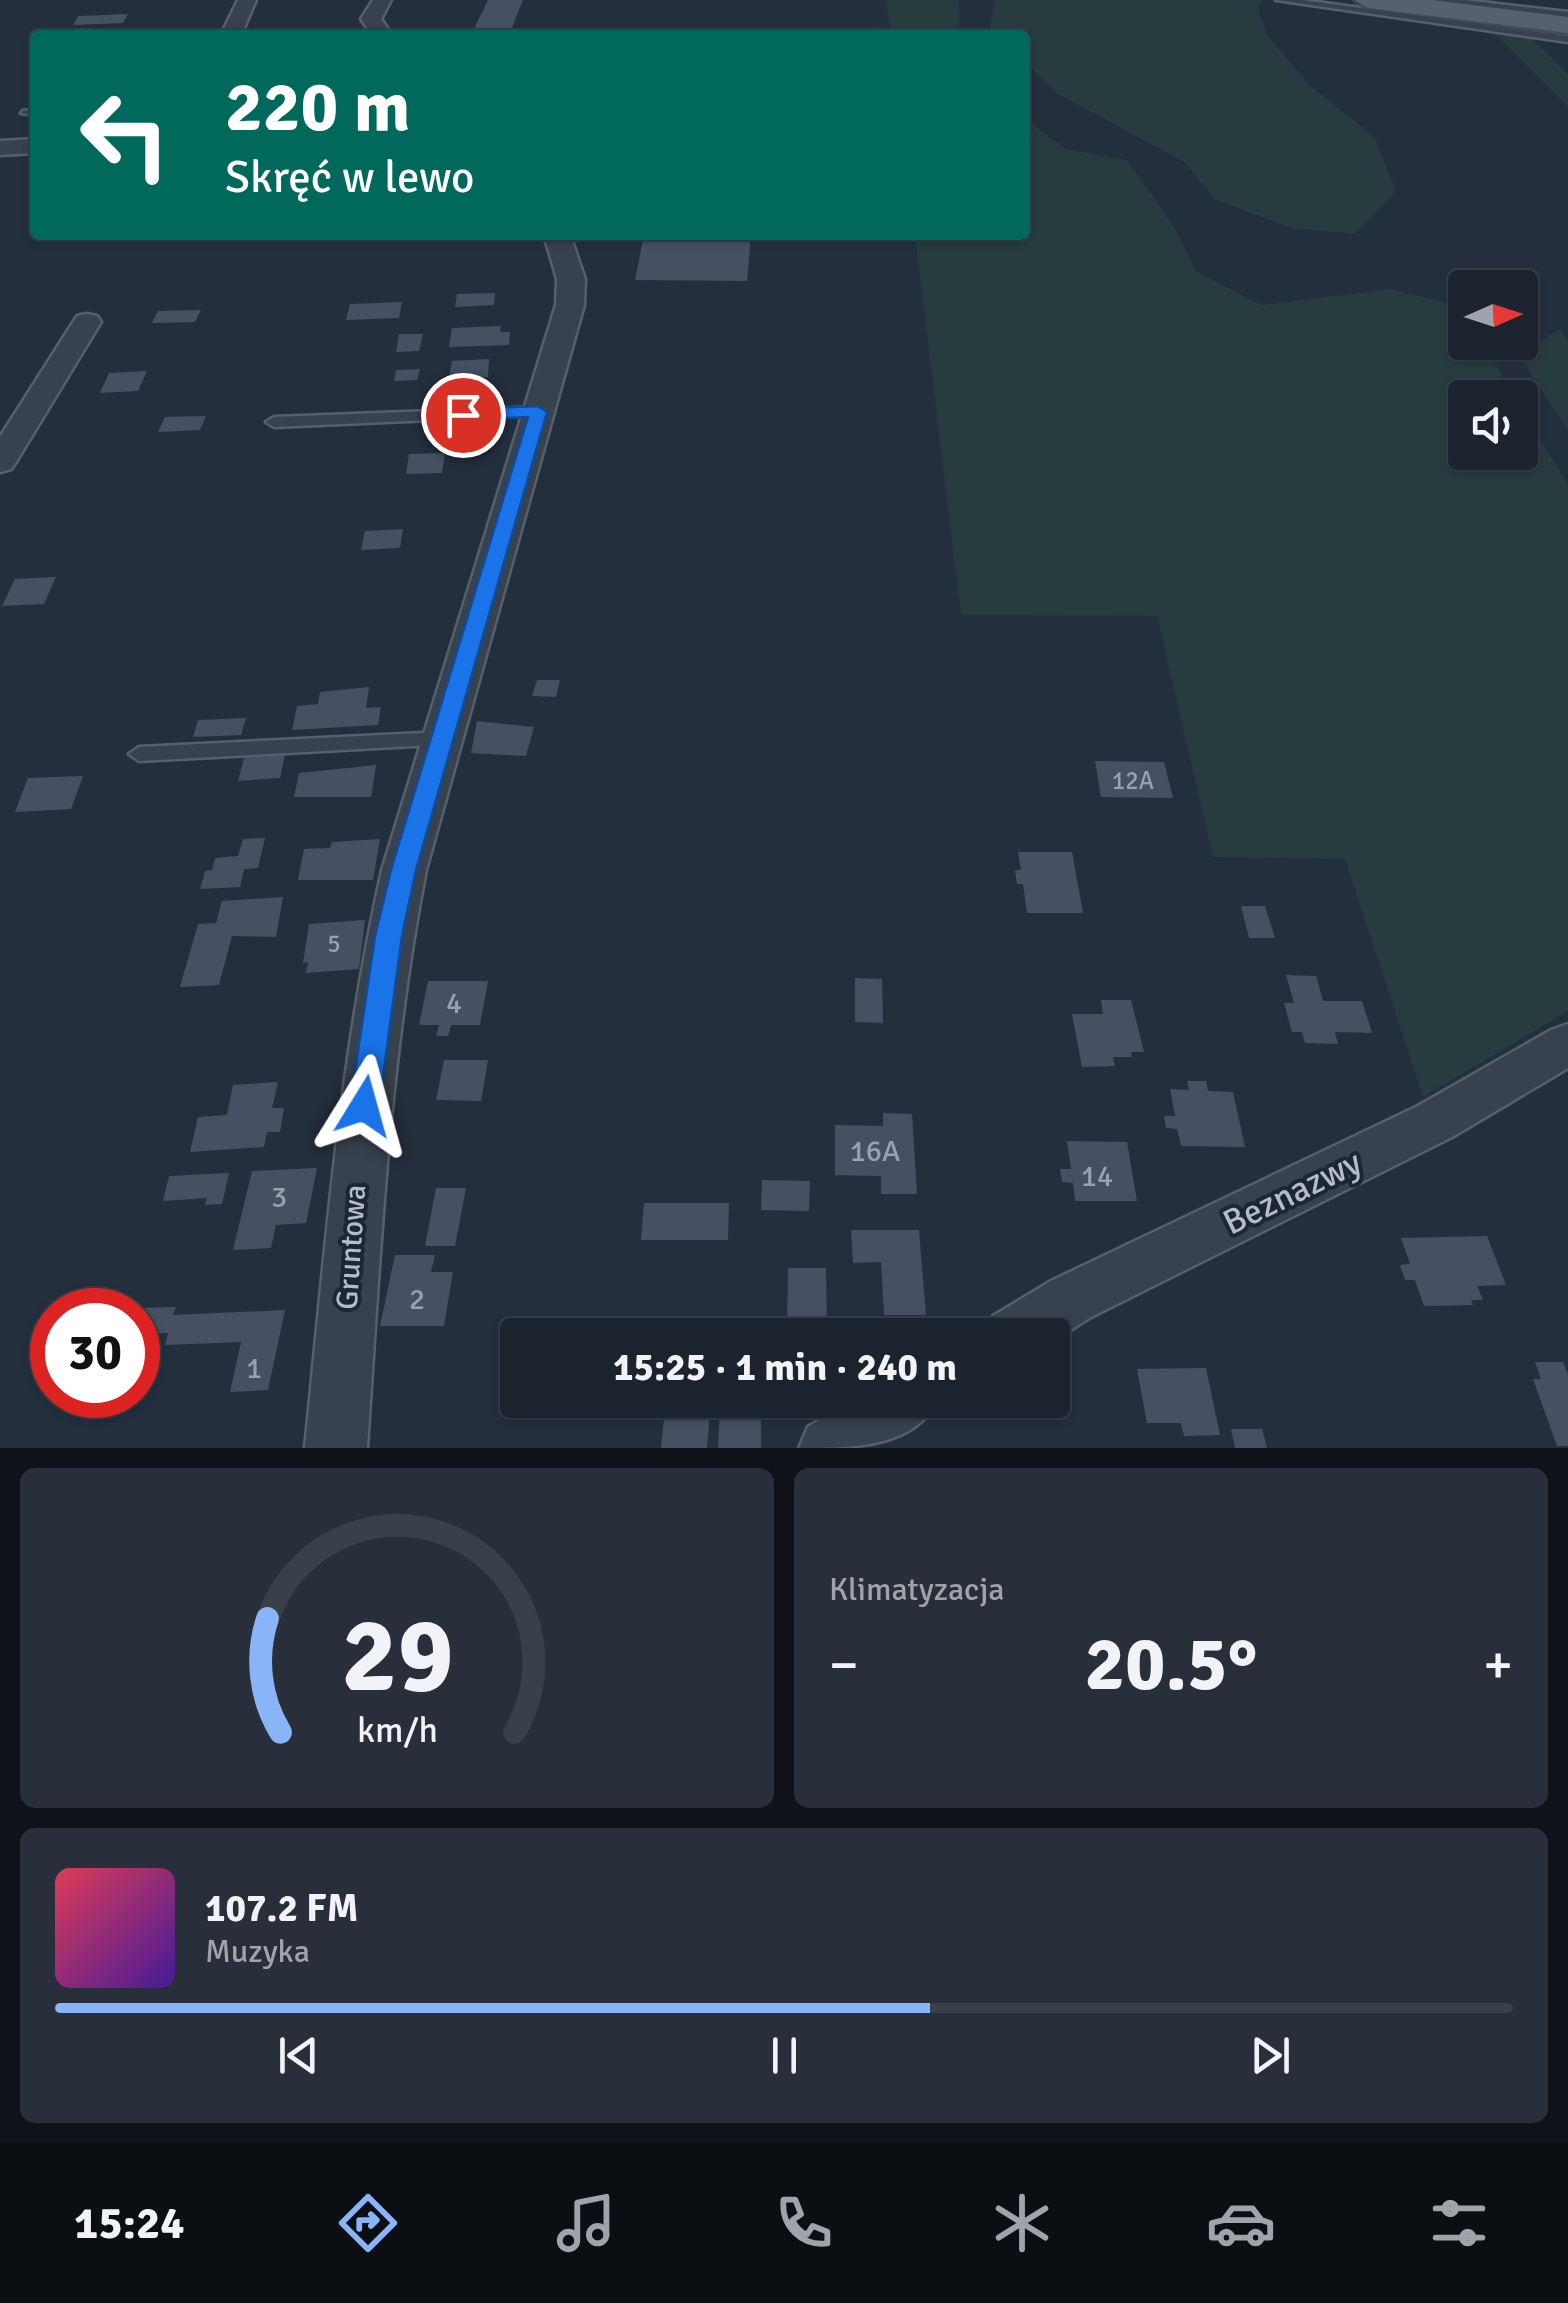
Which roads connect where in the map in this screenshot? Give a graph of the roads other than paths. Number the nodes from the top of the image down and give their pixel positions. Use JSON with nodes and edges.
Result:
{"nodes":[{"id":1,"x":248,"y":0,"type":"edge"},
{"id":2,"x":382,"y":0,"type":"edge"},
{"id":3,"x":1281,"y":0,"type":"edge"},
{"id":4,"x":1368,"y":0,"type":"edge"},
{"id":5,"x":1440,"y":0,"type":"edge"},
{"id":6,"x":1568,"y":14,"type":"edge"},
{"id":7,"x":1568,"y":25,"type":"edge"},
{"id":8,"x":233,"y":30,"type":"edge"},
{"id":9,"x":379,"y":30,"type":"edge"},
{"id":10,"x":1568,"y":39,"type":"edge"},
{"id":11,"x":30,"y":146,"type":"edge"},
{"id":12,"x":0,"y":148,"type":"edge"},
{"id":13,"x":559,"y":240,"type":"edge"},
{"id":14,"x":87,"y":322,"type":"dead end"},
{"id":15,"x":538,"y":412,"type":"junction"},
{"id":16,"x":274,"y":422,"type":"dead end"},
{"id":17,"x":0,"y":462,"type":"edge"},
{"id":18,"x":444,"y":739,"type":"junction"},
{"id":19,"x":139,"y":754,"type":"dead end"},
{"id":20,"x":1568,"y":1044,"type":"edge"},
{"id":21,"x":1040,"y":1318,"type":"edge"},
{"id":22,"x":879,"y":1418,"type":"edge"},
{"id":23,"x":336,"y":1448,"type":"edge"},
{"id":24,"x":830,"y":1448,"type":"edge"}],
"edges":[{"from":1,"to":8,"type":"street"},
{"from":2,"to":9,"type":"street"},
{"from":3,"to":10,"type":"lane"},
{"from":4,"to":7,"type":"main road"},
{"from":5,"to":6,"type":"lane"},
{"from":11,"to":12,"type":"street"},
{"from":13,"to":15,"type":"street","name":"Gruntowa"},
{"from":14,"to":17,"type":"street"},
{"from":15,"to":16,"type":"lane"},
{"from":15,"to":18,"type":"street","name":"Gruntowa"},
{"from":18,"to":19,"type":"lane"},
{"from":18,"to":23,"type":"street","name":"Gruntowa"},
{"from":20,"to":21,"type":"street","name":"Beznazwy"},
{"from":22,"to":24,"type":"street"}]}
